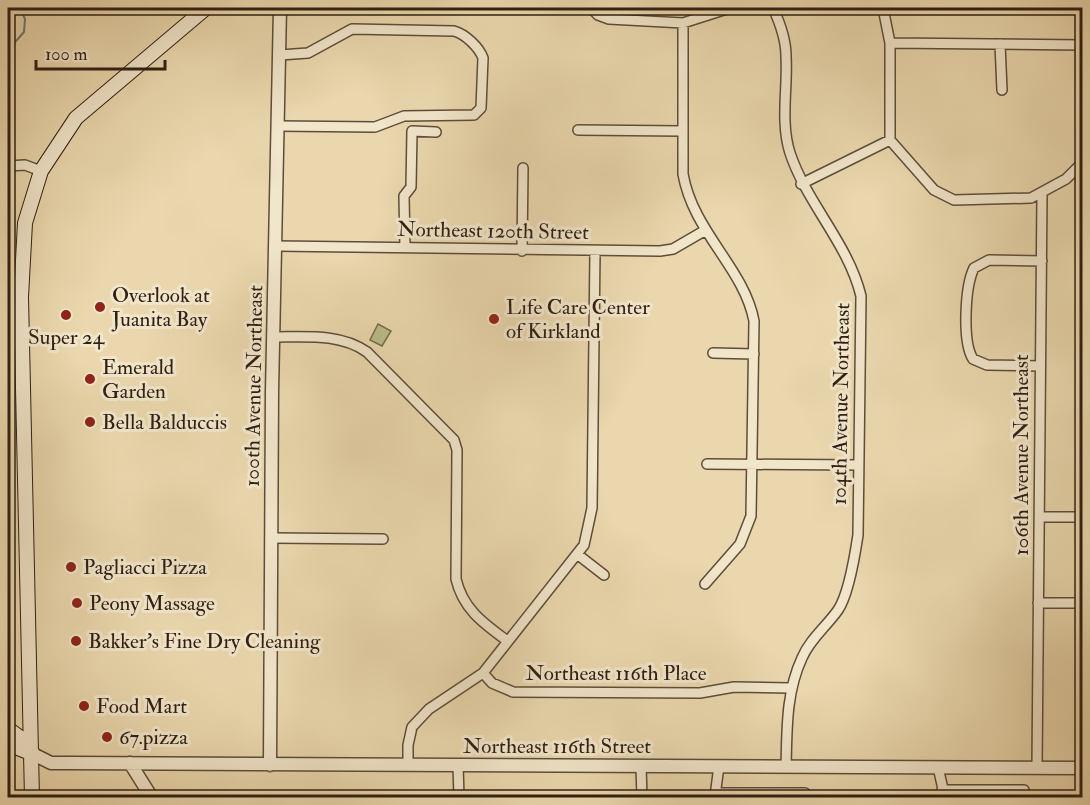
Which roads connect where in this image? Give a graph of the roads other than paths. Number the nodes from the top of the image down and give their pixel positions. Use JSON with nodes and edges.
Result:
{"nodes":[{"id":1,"x":206,"y":8,"type":"edge"},
{"id":2,"x":280,"y":8,"type":"edge"},
{"id":3,"x":730,"y":8,"type":"edge"},
{"id":4,"x":773,"y":8,"type":"edge"},
{"id":5,"x":883,"y":8,"type":"edge"},
{"id":6,"x":592,"y":9,"type":"edge"},
{"id":7,"x":683,"y":23,"type":"junction"},
{"id":8,"x":890,"y":43,"type":"junction"},
{"id":9,"x":1000,"y":44,"type":"junction"},
{"id":10,"x":1083,"y":45,"type":"edge"},
{"id":11,"x":280,"y":55,"type":"junction"},
{"id":12,"x":1002,"y":90,"type":"dead end"},
{"id":13,"x":278,"y":126,"type":"junction"},
{"id":14,"x":578,"y":130,"type":"dead end"},
{"id":15,"x":682,"y":131,"type":"junction"},
{"id":16,"x":436,"y":132,"type":"dead end"},
{"id":17,"x":890,"y":140,"type":"junction"},
{"id":18,"x":1083,"y":163,"type":"edge"},
{"id":19,"x":8,"y":166,"type":"edge"},
{"id":20,"x":523,"y":168,"type":"dead end"},
{"id":21,"x":41,"y":171,"type":"junction"},
{"id":22,"x":801,"y":184,"type":"junction"},
{"id":23,"x":1042,"y":194,"type":"junction"},
{"id":24,"x":704,"y":231,"type":"junction"},
{"id":25,"x":276,"y":246,"type":"junction"},
{"id":26,"x":405,"y":247,"type":"junction"},
{"id":27,"x":522,"y":251,"type":"junction"},
{"id":28,"x":596,"y":251,"type":"junction"},
{"id":29,"x":1042,"y":261,"type":"junction"},
{"id":30,"x":14,"y":297,"type":"edge"},
{"id":31,"x":273,"y":337,"type":"junction"},
{"id":32,"x":714,"y":353,"type":"dead end"},
{"id":33,"x":754,"y":354,"type":"junction"},
{"id":34,"x":1040,"y":366,"type":"junction"},
{"id":35,"x":707,"y":464,"type":"dead end"},
{"id":36,"x":752,"y":464,"type":"junction"},
{"id":37,"x":858,"y":465,"type":"junction"},
{"id":38,"x":1039,"y":517,"type":"junction"},
{"id":39,"x":1083,"y":517,"type":"edge"},
{"id":40,"x":272,"y":538,"type":"junction"},
{"id":41,"x":384,"y":539,"type":"dead end"},
{"id":42,"x":577,"y":554,"type":"junction"},
{"id":43,"x":604,"y":575,"type":"dead end"},
{"id":44,"x":705,"y":584,"type":"dead end"},
{"id":45,"x":1038,"y":603,"type":"junction"},
{"id":46,"x":1083,"y":603,"type":"edge"},
{"id":47,"x":506,"y":640,"type":"junction"},
{"id":48,"x":483,"y":674,"type":"junction"},
{"id":49,"x":790,"y":688,"type":"junction"},
{"id":50,"x":8,"y":729,"type":"edge"},
{"id":51,"x":8,"y":744,"type":"edge"},
{"id":52,"x":33,"y":754,"type":"junction"},
{"id":53,"x":130,"y":763,"type":"junction"},
{"id":54,"x":270,"y":765,"type":"junction"},
{"id":55,"x":408,"y":765,"type":"junction"},
{"id":56,"x":458,"y":765,"type":"junction"},
{"id":57,"x":641,"y":766,"type":"junction"},
{"id":58,"x":719,"y":766,"type":"junction"},
{"id":59,"x":786,"y":767,"type":"junction"},
{"id":60,"x":938,"y":767,"type":"junction"},
{"id":61,"x":1037,"y":768,"type":"junction"},
{"id":62,"x":1083,"y":768,"type":"edge"},
{"id":63,"x":1024,"y":790,"type":"dead end"},
{"id":64,"x":944,"y":794,"type":"edge"},
{"id":65,"x":715,"y":795,"type":"edge"},
{"id":66,"x":805,"y":795,"type":"edge"},
{"id":67,"x":32,"y":798,"type":"edge"},
{"id":68,"x":152,"y":798,"type":"edge"},
{"id":69,"x":459,"y":798,"type":"edge"},
{"id":70,"x":642,"y":798,"type":"edge"}],
"edges":[{"from":1,"to":21,"type":"main road"},
{"from":2,"to":11,"type":"street","name":"100th Avenue Northeast"},
{"from":3,"to":7,"type":"street"},
{"from":4,"to":22,"type":"street","name":"104th Avenue Northeast"},
{"from":5,"to":8,"type":"street"},
{"from":6,"to":7,"type":"street"},
{"from":7,"to":15,"type":"street"},
{"from":8,"to":9,"type":"street"},
{"from":8,"to":17,"type":"street"},
{"from":9,"to":10,"type":"street"},
{"from":9,"to":12,"type":"street"},
{"from":11,"to":13,"type":"street","name":"100th Avenue Northeast"},
{"from":11,"to":13,"type":"street"},
{"from":13,"to":25,"type":"street","name":"100th Avenue Northeast"},
{"from":14,"to":15,"type":"street"},
{"from":15,"to":24,"type":"street"},
{"from":16,"to":26,"type":"street"},
{"from":17,"to":22,"type":"street"},
{"from":17,"to":23,"type":"street"},
{"from":18,"to":23,"type":"street"},
{"from":19,"to":21,"type":"street"},
{"from":20,"to":27,"type":"street"},
{"from":21,"to":30,"type":"main road"},
{"from":22,"to":37,"type":"street","name":"104th Avenue Northeast"},
{"from":23,"to":29,"type":"street","name":"106th Avenue Northeast"},
{"from":24,"to":28,"type":"street","name":"Northeast 120th Street"},
{"from":24,"to":33,"type":"street"},
{"from":25,"to":26,"type":"street","name":"Northeast 120th Street"},
{"from":25,"to":31,"type":"street","name":"100th Avenue Northeast"},
{"from":26,"to":27,"type":"street","name":"Northeast 120th Street"},
{"from":27,"to":28,"type":"street","name":"Northeast 120th Street"},
{"from":28,"to":42,"type":"street"},
{"from":29,"to":34,"type":"street","name":"106th Avenue Northeast"},
{"from":29,"to":34,"type":"street"},
{"from":30,"to":52,"type":"main road"},
{"from":31,"to":40,"type":"street","name":"100th Avenue Northeast"},
{"from":31,"to":47,"type":"street"},
{"from":32,"to":33,"type":"street"},
{"from":33,"to":36,"type":"street"},
{"from":34,"to":38,"type":"street","name":"106th Avenue Northeast"},
{"from":35,"to":36,"type":"street"},
{"from":36,"to":37,"type":"street"},
{"from":36,"to":44,"type":"street"},
{"from":37,"to":49,"type":"street","name":"104th Avenue Northeast"},
{"from":38,"to":39,"type":"street"},
{"from":38,"to":45,"type":"street","name":"106th Avenue Northeast"},
{"from":40,"to":41,"type":"street"},
{"from":40,"to":54,"type":"street","name":"100th Avenue Northeast"},
{"from":42,"to":43,"type":"street"},
{"from":42,"to":47,"type":"street"},
{"from":45,"to":46,"type":"street"},
{"from":45,"to":61,"type":"street","name":"106th Avenue Northeast"},
{"from":47,"to":48,"type":"street"},
{"from":48,"to":49,"type":"street","name":"Northeast 116th Place"},
{"from":48,"to":55,"type":"street"},
{"from":49,"to":59,"type":"street","name":"104th Avenue Northeast"},
{"from":50,"to":52,"type":"main road"},
{"from":51,"to":52,"type":"main road"},
{"from":52,"to":53,"type":"street","name":"Northeast 116th Street"},
{"from":52,"to":67,"type":"main road"},
{"from":53,"to":54,"type":"street","name":"Northeast 116th Street"},
{"from":53,"to":68,"type":"street"},
{"from":54,"to":55,"type":"street","name":"Northeast 116th Street"},
{"from":55,"to":56,"type":"street","name":"Northeast 116th Street"},
{"from":56,"to":57,"type":"street","name":"Northeast 116th Street"},
{"from":56,"to":69,"type":"street"},
{"from":57,"to":58,"type":"street","name":"Northeast 116th Street"},
{"from":57,"to":70,"type":"street"},
{"from":58,"to":59,"type":"street","name":"Northeast 116th Street"},
{"from":58,"to":65,"type":"street"},
{"from":59,"to":60,"type":"street","name":"Northeast 116th Street"},
{"from":60,"to":61,"type":"street","name":"Northeast 116th Street"},
{"from":60,"to":64,"type":"street"},
{"from":61,"to":62,"type":"street","name":"Northeast 116th Street"},
{"from":63,"to":64,"type":"street"},
{"from":65,"to":66,"type":"street"}]}
